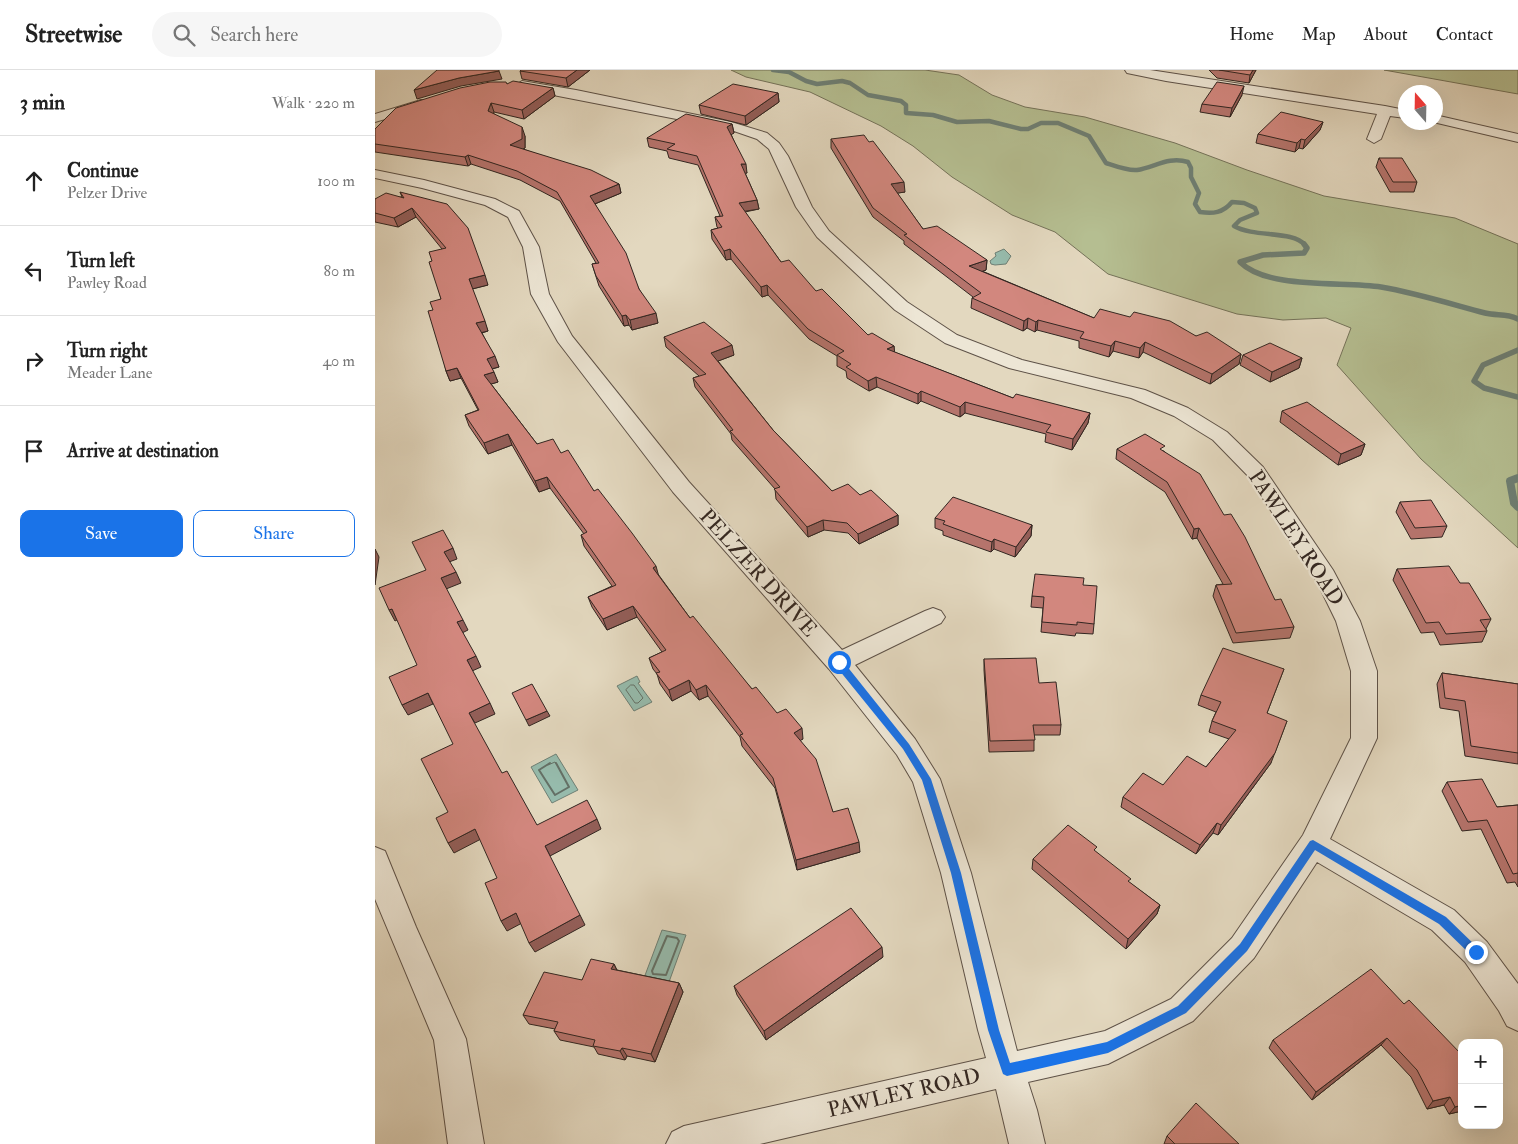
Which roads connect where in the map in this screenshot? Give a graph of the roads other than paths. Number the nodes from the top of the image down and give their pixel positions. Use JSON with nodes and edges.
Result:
{"nodes":[{"id":1,"x":1131,"y":70,"type":"edge"},
{"id":2,"x":498,"y":85,"type":"edge"},
{"id":3,"x":443,"y":97,"type":"edge"},
{"id":4,"x":1385,"y":110,"type":"junction"},
{"id":5,"x":1398,"y":113,"type":"edge"},
{"id":6,"x":375,"y":118,"type":"edge"},
{"id":7,"x":1443,"y":121,"type":"edge"},
{"id":8,"x":1518,"y":138,"type":"edge"},
{"id":9,"x":1374,"y":139,"type":"dead end"},
{"id":10,"x":375,"y":174,"type":"edge"},
{"id":11,"x":933,"y":617,"type":"dead end"},
{"id":12,"x":839,"y":662,"type":"junction"},
{"id":13,"x":1313,"y":844,"type":"junction"},
{"id":14,"x":375,"y":860,"type":"edge"},
{"id":15,"x":1518,"y":1015,"type":"edge"},
{"id":16,"x":1007,"y":1070,"type":"junction"},
{"id":17,"x":466,"y":1144,"type":"edge"},
{"id":18,"x":684,"y":1144,"type":"edge"},
{"id":19,"x":1027,"y":1144,"type":"edge"}],
"edges":[{"from":1,"to":4,"type":"street"},
{"from":2,"to":13,"type":"street","name":"PAWLEY ROAD"},
{"from":3,"to":6,"type":"street"},
{"from":4,"to":5,"type":"street"},
{"from":4,"to":9,"type":"street"},
{"from":7,"to":8,"type":"street"},
{"from":10,"to":12,"type":"street","name":"PELZER DRIVE"},
{"from":11,"to":12,"type":"street"},
{"from":12,"to":16,"type":"street","name":"PELZER DRIVE"},
{"from":13,"to":15,"type":"street"},
{"from":13,"to":16,"type":"street","name":"PAWLEY ROAD"},
{"from":14,"to":17,"type":"street"},
{"from":16,"to":18,"type":"street","name":"PAWLEY ROAD"},
{"from":16,"to":19,"type":"street","name":"PELZER DRIVE"}]}
